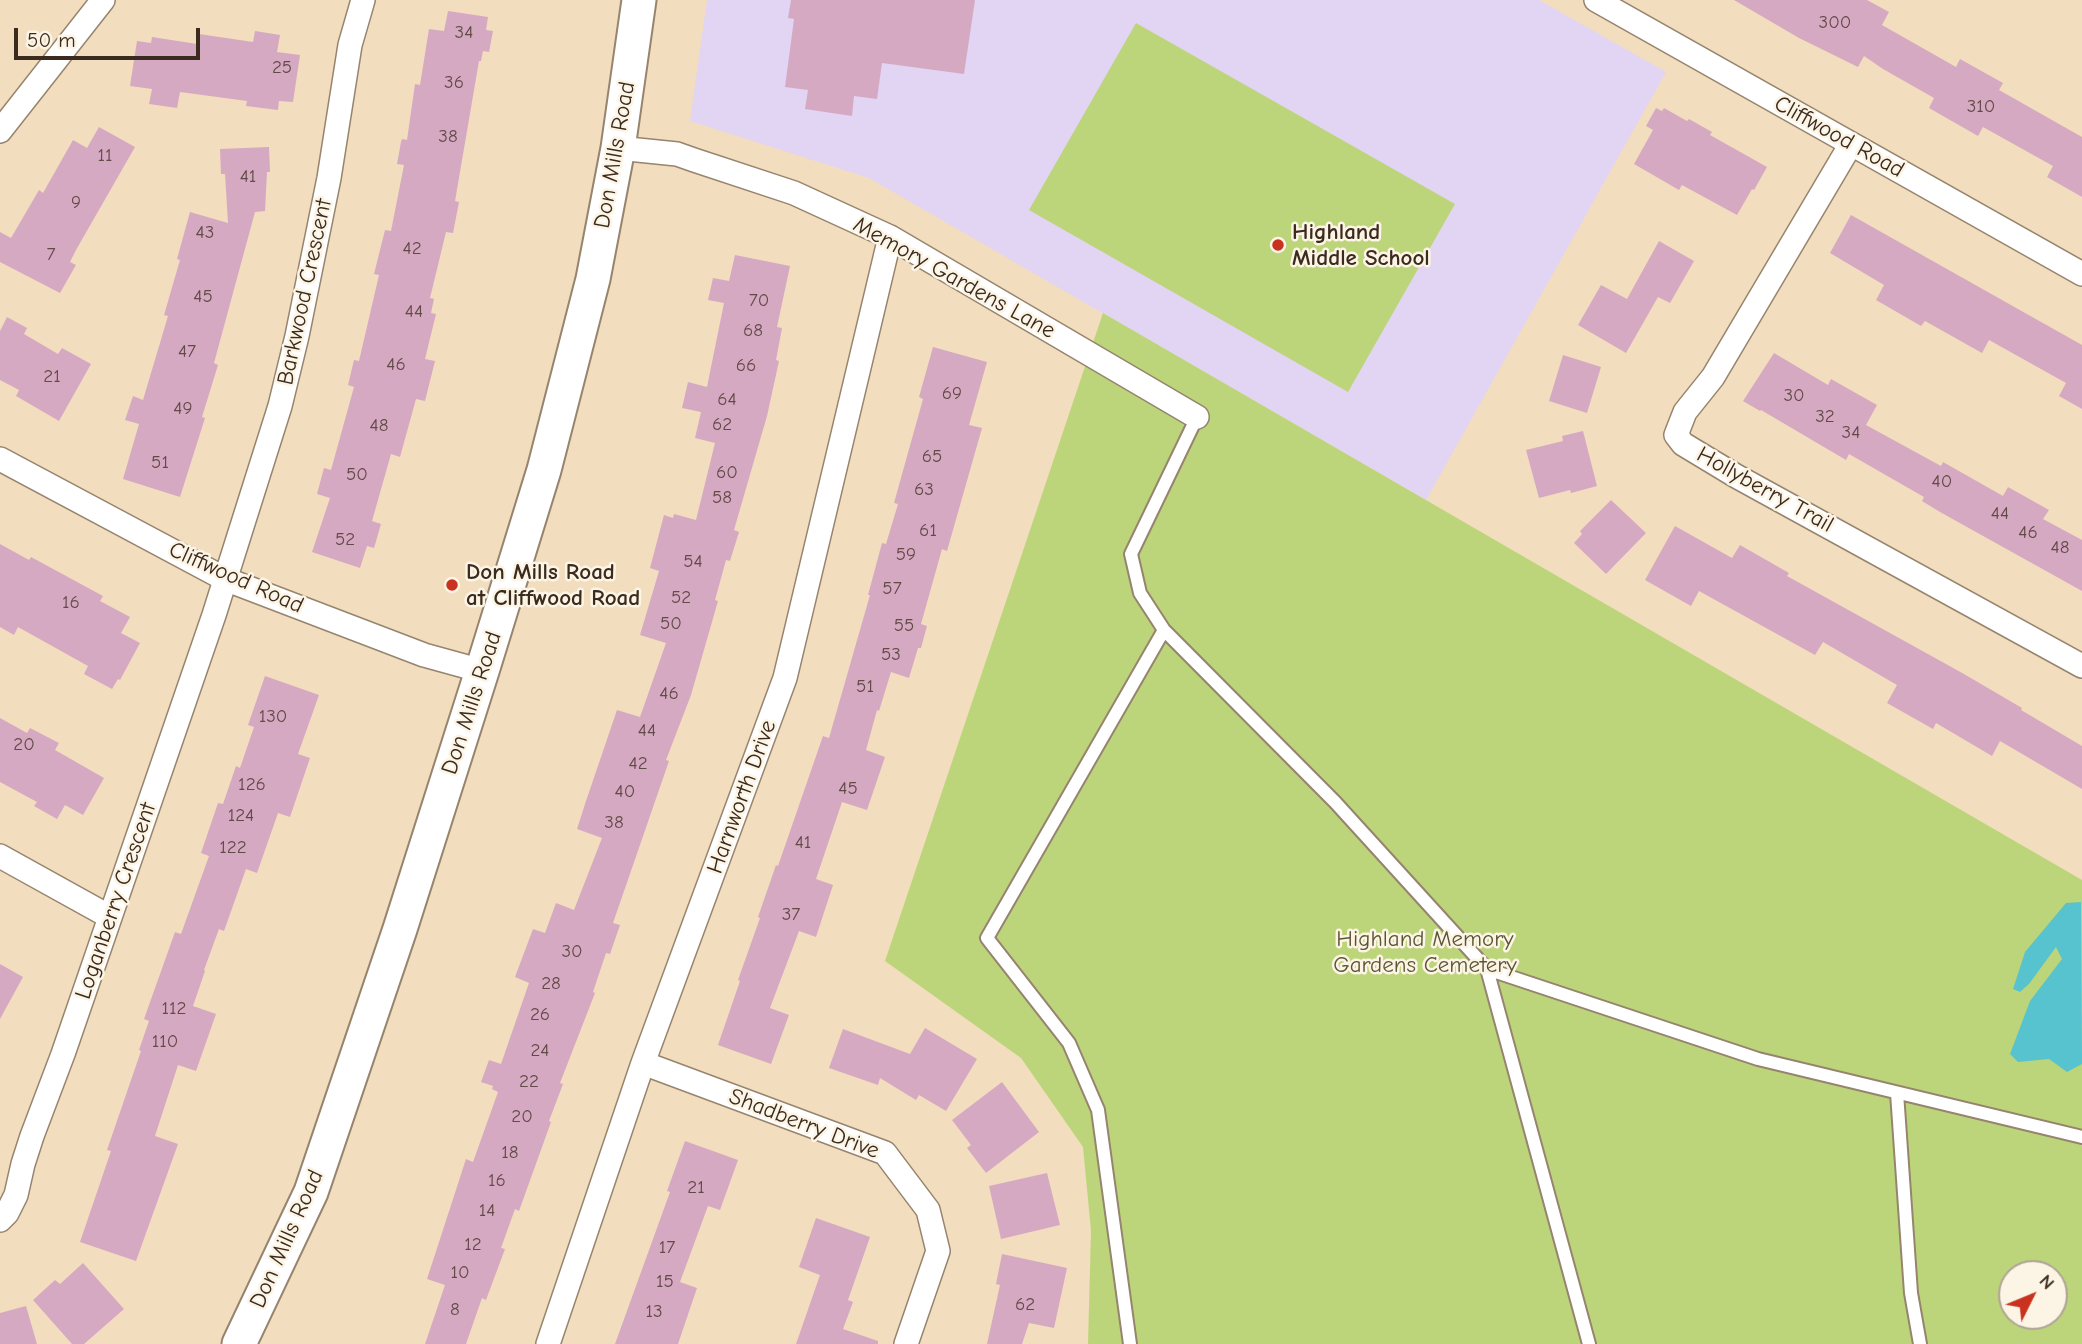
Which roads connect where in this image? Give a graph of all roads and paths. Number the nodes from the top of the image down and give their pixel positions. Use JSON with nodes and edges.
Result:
{"nodes":[{"id":1,"x":103,"y":0,"type":"edge"},
{"id":2,"x":363,"y":0,"type":"edge"},
{"id":3,"x":639,"y":0,"type":"edge"},
{"id":4,"x":1596,"y":0,"type":"edge"},
{"id":5,"x":0,"y":131,"type":"edge"},
{"id":6,"x":1851,"y":144,"type":"junction"},
{"id":7,"x":618,"y":148,"type":"junction"},
{"id":8,"x":890,"y":237,"type":"junction"},
{"id":9,"x":2082,"y":274,"type":"edge"},
{"id":10,"x":1197,"y":417,"type":"joint"},
{"id":11,"x":0,"y":459,"type":"edge"},
{"id":12,"x":225,"y":579,"type":"junction"},
{"id":13,"x":1164,"y":630,"type":"junction"},
{"id":14,"x":2082,"y":666,"type":"edge"},
{"id":15,"x":482,"y":671,"type":"junction"},
{"id":16,"x":0,"y":856,"type":"edge"},
{"id":17,"x":110,"y":917,"type":"junction"},
{"id":18,"x":1487,"y":969,"type":"junction"},
{"id":19,"x":643,"y":1063,"type":"junction"},
{"id":20,"x":1897,"y":1093,"type":"junction"},
{"id":21,"x":2082,"y":1137,"type":"edge"},
{"id":22,"x":0,"y":1220,"type":"edge"},
{"id":23,"x":239,"y":1344,"type":"edge"},
{"id":24,"x":548,"y":1344,"type":"edge"},
{"id":25,"x":906,"y":1344,"type":"edge"},
{"id":26,"x":1130,"y":1344,"type":"edge"},
{"id":27,"x":1589,"y":1344,"type":"edge"},
{"id":28,"x":1920,"y":1344,"type":"edge"}],
"edges":[{"from":1,"to":5,"type":"street"},
{"from":2,"to":12,"type":"street","name":"Barkwood Crescent"},
{"from":3,"to":7,"type":"main road","name":"Don Mills Road"},
{"from":4,"to":6,"type":"street","name":"Cliffwood Road"},
{"from":6,"to":9,"type":"street","name":"Cliffwood Road"},
{"from":6,"to":14,"type":"street","name":"Hollyberry Trail"},
{"from":7,"to":8,"type":"street","name":"Memory Gardens Lane"},
{"from":7,"to":15,"type":"main road","name":"Don Mills Road"},
{"from":8,"to":10,"type":"street","name":"Memory Gardens Lane"},
{"from":8,"to":19,"type":"street","name":"Harnworth Drive"},
{"from":10,"to":13,"type":"lane"},
{"from":11,"to":12,"type":"street","name":"Cliffwood Road"},
{"from":12,"to":15,"type":"street","name":"Cliffwood Road"},
{"from":12,"to":17,"type":"street","name":"Loganberry Crescent"},
{"from":13,"to":18,"type":"lane"},
{"from":13,"to":26,"type":"lane"},
{"from":15,"to":23,"type":"main road","name":"Don Mills Road"},
{"from":16,"to":17,"type":"street"},
{"from":17,"to":22,"type":"street","name":"Loganberry Crescent"},
{"from":18,"to":20,"type":"lane"},
{"from":18,"to":27,"type":"lane"},
{"from":19,"to":24,"type":"street","name":"Harnworth Drive"},
{"from":19,"to":25,"type":"street","name":"Shadberry Drive"},
{"from":20,"to":21,"type":"lane"},
{"from":20,"to":28,"type":"lane"}]}
